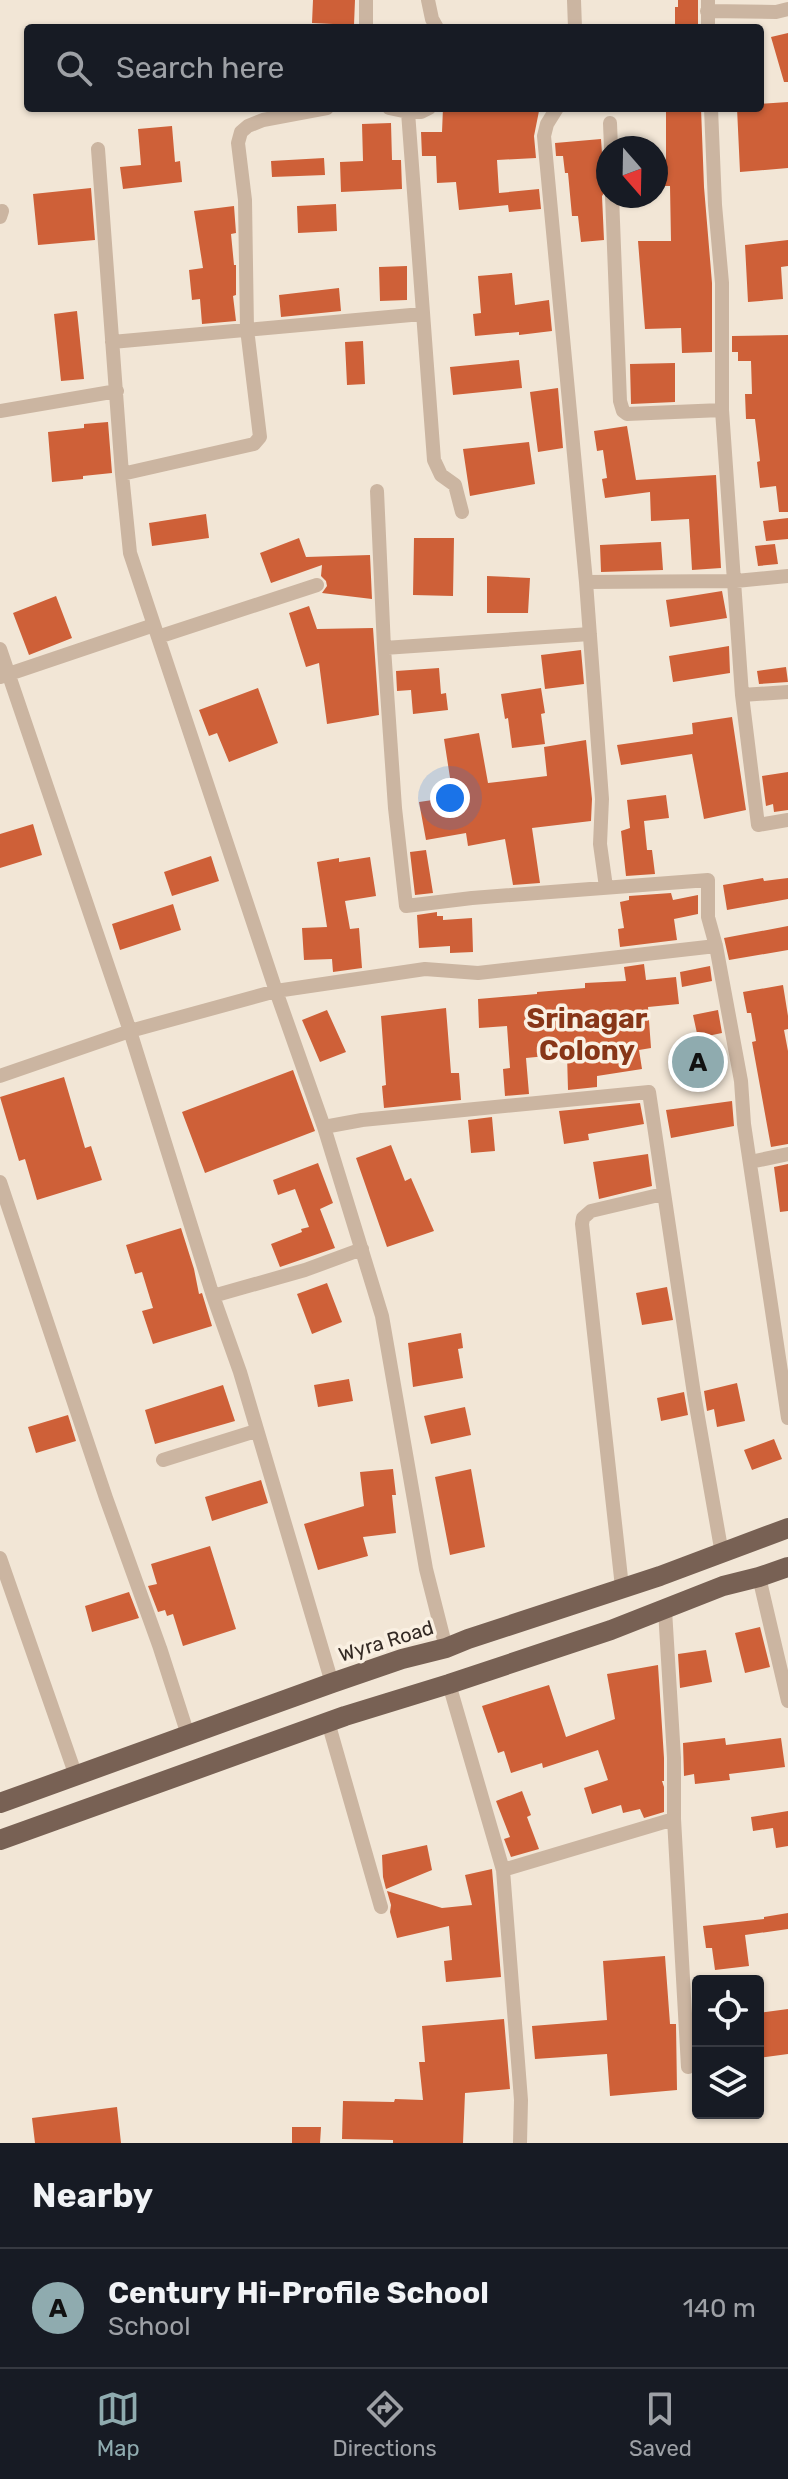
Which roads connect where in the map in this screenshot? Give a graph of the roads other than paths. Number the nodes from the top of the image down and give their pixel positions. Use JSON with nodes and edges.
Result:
{"nodes":[{"id":1,"x":366,"y":0,"type":"edge"},
{"id":2,"x":428,"y":0,"type":"edge"},
{"id":3,"x":574,"y":0,"type":"edge"},
{"id":4,"x":708,"y":6,"type":"edge"},
{"id":5,"x":788,"y":9,"type":"edge"},
{"id":6,"x":366,"y":24,"type":"edge"},
{"id":7,"x":435,"y":24,"type":"edge"},
{"id":8,"x":575,"y":24,"type":"edge"},
{"id":9,"x":306,"y":112,"type":"edge"},
{"id":10,"x":408,"y":112,"type":"joint"},
{"id":11,"x":421,"y":112,"type":"edge"},
{"id":12,"x":554,"y":112,"type":"edge"},
{"id":13,"x":711,"y":112,"type":"edge"},
{"id":14,"x":610,"y":123,"type":"dead end"},
{"id":15,"x":611,"y":136,"type":"edge"},
{"id":16,"x":98,"y":149,"type":"dead end"},
{"id":17,"x":612,"y":208,"type":"edge"},
{"id":18,"x":422,"y":314,"type":"junction"},
{"id":19,"x":247,"y":329,"type":"junction"},
{"id":20,"x":112,"y":342,"type":"junction"},
{"id":21,"x":117,"y":391,"type":"junction"},
{"id":22,"x":722,"y":410,"type":"junction"},
{"id":23,"x":0,"y":411,"type":"edge"},
{"id":24,"x":122,"y":474,"type":"junction"},
{"id":25,"x":377,"y":491,"type":"dead end"},
{"id":26,"x":462,"y":512,"type":"dead end"},
{"id":27,"x":788,"y":576,"type":"edge"},
{"id":28,"x":736,"y":581,"type":"junction"},
{"id":29,"x":586,"y":582,"type":"junction"},
{"id":30,"x":317,"y":585,"type":"dead end"},
{"id":31,"x":156,"y":631,"type":"junction"},
{"id":32,"x":590,"y":634,"type":"junction"},
{"id":33,"x":384,"y":648,"type":"junction"},
{"id":34,"x":0,"y":649,"type":"edge"},
{"id":35,"x":4,"y":676,"type":"edge"},
{"id":36,"x":788,"y":692,"type":"edge"},
{"id":37,"x":742,"y":695,"type":"junction"},
{"id":38,"x":788,"y":820,"type":"edge"},
{"id":39,"x":606,"y":887,"type":"junction"},
{"id":40,"x":716,"y":946,"type":"junction"},
{"id":41,"x":276,"y":991,"type":"junction"},
{"id":42,"x":130,"y":1031,"type":"junction"},
{"id":43,"x":0,"y":1076,"type":"edge"},
{"id":44,"x":324,"y":1127,"type":"junction"},
{"id":45,"x":788,"y":1154,"type":"edge"},
{"id":46,"x":750,"y":1162,"type":"junction"},
{"id":47,"x":0,"y":1182,"type":"edge"},
{"id":48,"x":663,"y":1194,"type":"junction"},
{"id":49,"x":362,"y":1249,"type":"junction"},
{"id":50,"x":213,"y":1296,"type":"junction"},
{"id":51,"x":788,"y":1418,"type":"edge"},
{"id":52,"x":256,"y":1431,"type":"junction"},
{"id":53,"x":163,"y":1460,"type":"dead end"},
{"id":54,"x":788,"y":1528,"type":"edge"},
{"id":55,"x":722,"y":1554,"type":"junction"},
{"id":56,"x":0,"y":1558,"type":"edge"},
{"id":57,"x":788,"y":1567,"type":"edge"},
{"id":58,"x":759,"y":1577,"type":"junction"},
{"id":59,"x":622,"y":1587,"type":"junction"},
{"id":60,"x":665,"y":1610,"type":"junction"},
{"id":61,"x":446,"y":1648,"type":"junction"},
{"id":62,"x":402,"y":1659,"type":"junction"},
{"id":63,"x":332,"y":1683,"type":"junction"},
{"id":64,"x":449,"y":1684,"type":"junction"},
{"id":65,"x":412,"y":1696,"type":"junction"},
{"id":66,"x":788,"y":1701,"type":"edge"},
{"id":67,"x":328,"y":1722,"type":"junction"},
{"id":68,"x":188,"y":1735,"type":"junction"},
{"id":69,"x":76,"y":1776,"type":"junction"},
{"id":70,"x":0,"y":1803,"type":"edge"},
{"id":71,"x":674,"y":1819,"type":"junction"},
{"id":72,"x":0,"y":1840,"type":"edge"},
{"id":73,"x":503,"y":1870,"type":"junction"},
{"id":74,"x":381,"y":1907,"type":"dead end"},
{"id":75,"x":688,"y":2067,"type":"dead end"},
{"id":76,"x":520,"y":2143,"type":"edge"}],
"edges":[{"from":1,"to":6,"type":"street"},
{"from":2,"to":7,"type":"street"},
{"from":3,"to":8,"type":"street"},
{"from":4,"to":5,"type":"street"},
{"from":9,"to":19,"type":"street"},
{"from":10,"to":11,"type":"street"},
{"from":10,"to":18,"type":"street"},
{"from":12,"to":29,"type":"street"},
{"from":13,"to":22,"type":"street"},
{"from":14,"to":15,"type":"street"},
{"from":16,"to":20,"type":"street"},
{"from":17,"to":22,"type":"street"},
{"from":18,"to":19,"type":"street"},
{"from":18,"to":26,"type":"street"},
{"from":19,"to":20,"type":"street"},
{"from":19,"to":24,"type":"street"},
{"from":20,"to":21,"type":"street"},
{"from":21,"to":23,"type":"street"},
{"from":21,"to":24,"type":"street"},
{"from":22,"to":28,"type":"street"},
{"from":24,"to":31,"type":"street"},
{"from":25,"to":33,"type":"street"},
{"from":27,"to":28,"type":"street"},
{"from":28,"to":29,"type":"street"},
{"from":28,"to":37,"type":"street"},
{"from":29,"to":32,"type":"street"},
{"from":30,"to":31,"type":"street"},
{"from":31,"to":35,"type":"street"},
{"from":31,"to":41,"type":"street"},
{"from":32,"to":33,"type":"street"},
{"from":32,"to":39,"type":"street"},
{"from":33,"to":39,"type":"street"},
{"from":34,"to":35,"type":"street"},
{"from":35,"to":42,"type":"street"},
{"from":36,"to":37,"type":"street"},
{"from":37,"to":38,"type":"street"},
{"from":39,"to":40,"type":"street"},
{"from":40,"to":41,"type":"street"},
{"from":40,"to":46,"type":"street"},
{"from":41,"to":42,"type":"street"},
{"from":41,"to":44,"type":"street"},
{"from":42,"to":43,"type":"street"},
{"from":42,"to":50,"type":"street"},
{"from":44,"to":48,"type":"street"},
{"from":44,"to":49,"type":"street"},
{"from":45,"to":46,"type":"street"},
{"from":46,"to":51,"type":"street"},
{"from":47,"to":68,"type":"street"},
{"from":48,"to":55,"type":"street"},
{"from":48,"to":59,"type":"street"},
{"from":49,"to":50,"type":"street"},
{"from":49,"to":61,"type":"street"},
{"from":50,"to":52,"type":"street"},
{"from":52,"to":53,"type":"street"},
{"from":52,"to":63,"type":"street"},
{"from":54,"to":55,"type":"main road","name":"Wyra Road"},
{"from":55,"to":59,"type":"main road","name":"Wyra Road"},
{"from":56,"to":69,"type":"street"},
{"from":57,"to":58,"type":"main road"},
{"from":58,"to":60,"type":"main road"},
{"from":58,"to":66,"type":"street"},
{"from":59,"to":61,"type":"main road","name":"Wyra Road"},
{"from":60,"to":64,"type":"main road"},
{"from":60,"to":71,"type":"street"},
{"from":61,"to":62,"type":"main road","name":"Wyra Road"},
{"from":62,"to":63,"type":"main road","name":"Wyra Road"},
{"from":62,"to":65,"type":"main road"},
{"from":63,"to":68,"type":"main road","name":"Wyra Road"},
{"from":64,"to":65,"type":"main road"},
{"from":64,"to":73,"type":"street"},
{"from":65,"to":67,"type":"main road"},
{"from":67,"to":72,"type":"main road"},
{"from":67,"to":74,"type":"street"},
{"from":68,"to":69,"type":"main road","name":"Wyra Road"},
{"from":69,"to":70,"type":"main road","name":"Wyra Road"},
{"from":71,"to":73,"type":"street"},
{"from":71,"to":75,"type":"street"},
{"from":73,"to":76,"type":"street"}]}
